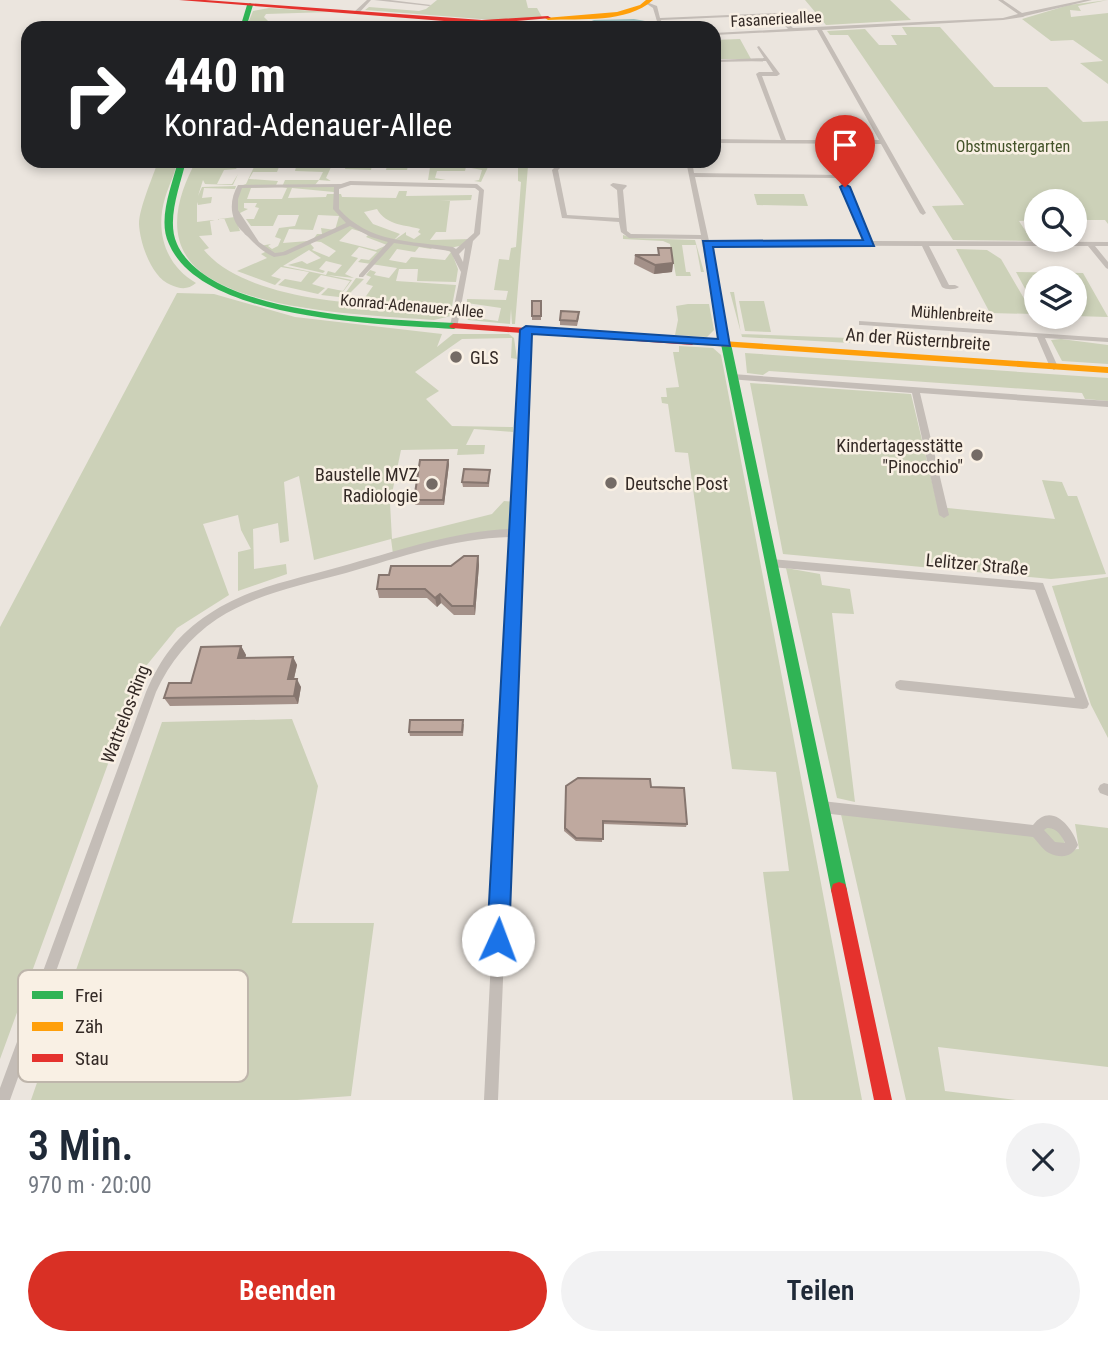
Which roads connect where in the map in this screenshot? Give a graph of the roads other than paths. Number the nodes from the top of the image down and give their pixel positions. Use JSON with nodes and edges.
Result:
{"nodes":[{"id":1,"x":182,"y":0,"type":"edge"},
{"id":2,"x":369,"y":0,"type":"edge"},
{"id":3,"x":376,"y":0,"type":"edge"},
{"id":4,"x":1000,"y":0,"type":"edge"},
{"id":5,"x":1062,"y":0,"type":"edge"},
{"id":6,"x":1090,"y":0,"type":"edge"},
{"id":7,"x":649,"y":2,"type":"edge"},
{"id":8,"x":1069,"y":4,"type":"junction"},
{"id":9,"x":244,"y":5,"type":"edge"},
{"id":10,"x":429,"y":5,"type":"dead end"},
{"id":11,"x":356,"y":13,"type":"junction"},
{"id":12,"x":1023,"y":16,"type":"junction"},
{"id":13,"x":659,"y":19,"type":"joint"},
{"id":14,"x":510,"y":21,"type":"joint"},
{"id":15,"x":820,"y":29,"type":"junction"},
{"id":16,"x":792,"y":30,"type":"junction"},
{"id":17,"x":721,"y":34,"type":"edge"},
{"id":18,"x":759,"y":47,"type":"dead end"},
{"id":19,"x":767,"y":59,"type":"junction"},
{"id":20,"x":721,"y":61,"type":"edge"},
{"id":21,"x":721,"y":141,"type":"edge"},
{"id":22,"x":784,"y":141,"type":"junction"},
{"id":23,"x":883,"y":142,"type":"junction"},
{"id":24,"x":181,"y":168,"type":"edge"},
{"id":25,"x":187,"y":168,"type":"edge"},
{"id":26,"x":565,"y":168,"type":"edge"},
{"id":27,"x":690,"y":168,"type":"edge"},
{"id":28,"x":692,"y":175,"type":"junction"},
{"id":29,"x":338,"y":185,"type":"junction"},
{"id":30,"x":620,"y":189,"type":"dead end"},
{"id":31,"x":176,"y":190,"type":"junction"},
{"id":32,"x":923,"y":213,"type":"dead end"},
{"id":33,"x":622,"y":220,"type":"junction"},
{"id":34,"x":350,"y":224,"type":"junction"},
{"id":35,"x":706,"y":240,"type":"junction"},
{"id":36,"x":392,"y":241,"type":"junction"},
{"id":37,"x":470,"y":242,"type":"junction"},
{"id":38,"x":1108,"y":243,"type":"edge"},
{"id":39,"x":870,"y":244,"type":"junction"},
{"id":40,"x":925,"y":244,"type":"junction"},
{"id":41,"x":1091,"y":244,"type":"junction"},
{"id":42,"x":447,"y":248,"type":"junction"},
{"id":43,"x":462,"y":250,"type":"junction"},
{"id":44,"x":1108,"y":267,"type":"edge"},
{"id":45,"x":361,"y":276,"type":"dead end"},
{"id":46,"x":954,"y":287,"type":"dead end"},
{"id":47,"x":862,"y":323,"type":"dead end"},
{"id":48,"x":454,"y":326,"type":"junction"},
{"id":49,"x":526,"y":330,"type":"junction"},
{"id":50,"x":1040,"y":335,"type":"junction"},
{"id":51,"x":1108,"y":340,"type":"edge"},
{"id":52,"x":726,"y":344,"type":"junction"},
{"id":53,"x":1054,"y":367,"type":"junction"},
{"id":54,"x":1108,"y":370,"type":"edge"},
{"id":55,"x":732,"y":377,"type":"junction"},
{"id":56,"x":915,"y":389,"type":"junction"},
{"id":57,"x":1108,"y":404,"type":"edge"},
{"id":58,"x":944,"y":515,"type":"dead end"},
{"id":59,"x":515,"y":533,"type":"junction"},
{"id":60,"x":771,"y":563,"type":"junction"},
{"id":61,"x":900,"y":685,"type":"dead end"},
{"id":62,"x":822,"y":807,"type":"junction"},
{"id":63,"x":1036,"y":831,"type":"dead end"},
{"id":64,"x":50,"y":970,"type":"edge"},
{"id":65,"x":18,"y":1058,"type":"edge"},
{"id":66,"x":3,"y":1100,"type":"edge"},
{"id":67,"x":491,"y":1100,"type":"edge"},
{"id":68,"x":883,"y":1100,"type":"edge"}],
"edges":[{"from":1,"to":9,"type":"main road"},
{"from":2,"to":11,"type":"street"},
{"from":3,"to":10,"type":"street"},
{"from":4,"to":12,"type":"street"},
{"from":5,"to":8,"type":"street"},
{"from":6,"to":8,"type":"street","name":"Fasanerieallee"},
{"from":7,"to":13,"type":"street"},
{"from":7,"to":14,"type":"main road"},
{"from":8,"to":12,"type":"street","name":"Fasanerieallee"},
{"from":9,"to":11,"type":"main road"},
{"from":11,"to":14,"type":"main road"},
{"from":12,"to":15,"type":"street","name":"Fasanerieallee"},
{"from":13,"to":16,"type":"street"},
{"from":15,"to":16,"type":"street","name":"Fasanerieallee"},
{"from":15,"to":23,"type":"street"},
{"from":16,"to":17,"type":"street","name":"Fasanerieallee"},
{"from":18,"to":19,"type":"street"},
{"from":19,"to":20,"type":"street"},
{"from":19,"to":22,"type":"street"},
{"from":21,"to":22,"type":"street"},
{"from":22,"to":23,"type":"street"},
{"from":23,"to":32,"type":"street"},
{"from":24,"to":31,"type":"main road","name":"Konrad-Adenauer-Allee"},
{"from":25,"to":31,"type":"main road","name":"Konrad-Adenauer-Allee"},
{"from":26,"to":33,"type":"street"},
{"from":27,"to":28,"type":"street"},
{"from":28,"to":35,"type":"street"},
{"from":28,"to":39,"type":"street"},
{"from":29,"to":34,"type":"street"},
{"from":29,"to":34,"type":"street"},
{"from":29,"to":37,"type":"street"},
{"from":30,"to":33,"type":"street"},
{"from":31,"to":48,"type":"main road","name":"Konrad-Adenauer-Allee"},
{"from":33,"to":35,"type":"street"},
{"from":34,"to":36,"type":"street"},
{"from":35,"to":39,"type":"street"},
{"from":35,"to":52,"type":"street"},
{"from":36,"to":42,"type":"street"},
{"from":36,"to":45,"type":"street"},
{"from":37,"to":42,"type":"street"},
{"from":37,"to":43,"type":"street"},
{"from":38,"to":41,"type":"street"},
{"from":39,"to":40,"type":"street"},
{"from":40,"to":41,"type":"street"},
{"from":40,"to":46,"type":"street","name":"Mühlenbreite"},
{"from":41,"to":44,"type":"street"},
{"from":42,"to":43,"type":"street"},
{"from":43,"to":48,"type":"street"},
{"from":47,"to":50,"type":"street","name":"Mühlenbreite"},
{"from":48,"to":49,"type":"main road","name":"Konrad-Adenauer-Allee"},
{"from":49,"to":52,"type":"main road","name":"Konrad-Adenauer-Allee"},
{"from":49,"to":59,"type":"street"},
{"from":50,"to":51,"type":"street","name":"Mühlenbreite"},
{"from":50,"to":53,"type":"street"},
{"from":52,"to":53,"type":"main road","name":"An der Rüsternbreite"},
{"from":52,"to":55,"type":"main road"},
{"from":53,"to":54,"type":"main road","name":"An der Rüsternbreite"},
{"from":55,"to":56,"type":"street"},
{"from":55,"to":60,"type":"main road"},
{"from":56,"to":57,"type":"street"},
{"from":56,"to":58,"type":"street"},
{"from":59,"to":64,"type":"street","name":"Wattrelos-Ring"},
{"from":59,"to":67,"type":"street"},
{"from":60,"to":61,"type":"street","name":"Lelitzer Straße"},
{"from":60,"to":62,"type":"main road"},
{"from":62,"to":63,"type":"street"},
{"from":62,"to":68,"type":"main road"},
{"from":65,"to":66,"type":"street","name":"Wattrelos-Ring"}]}
